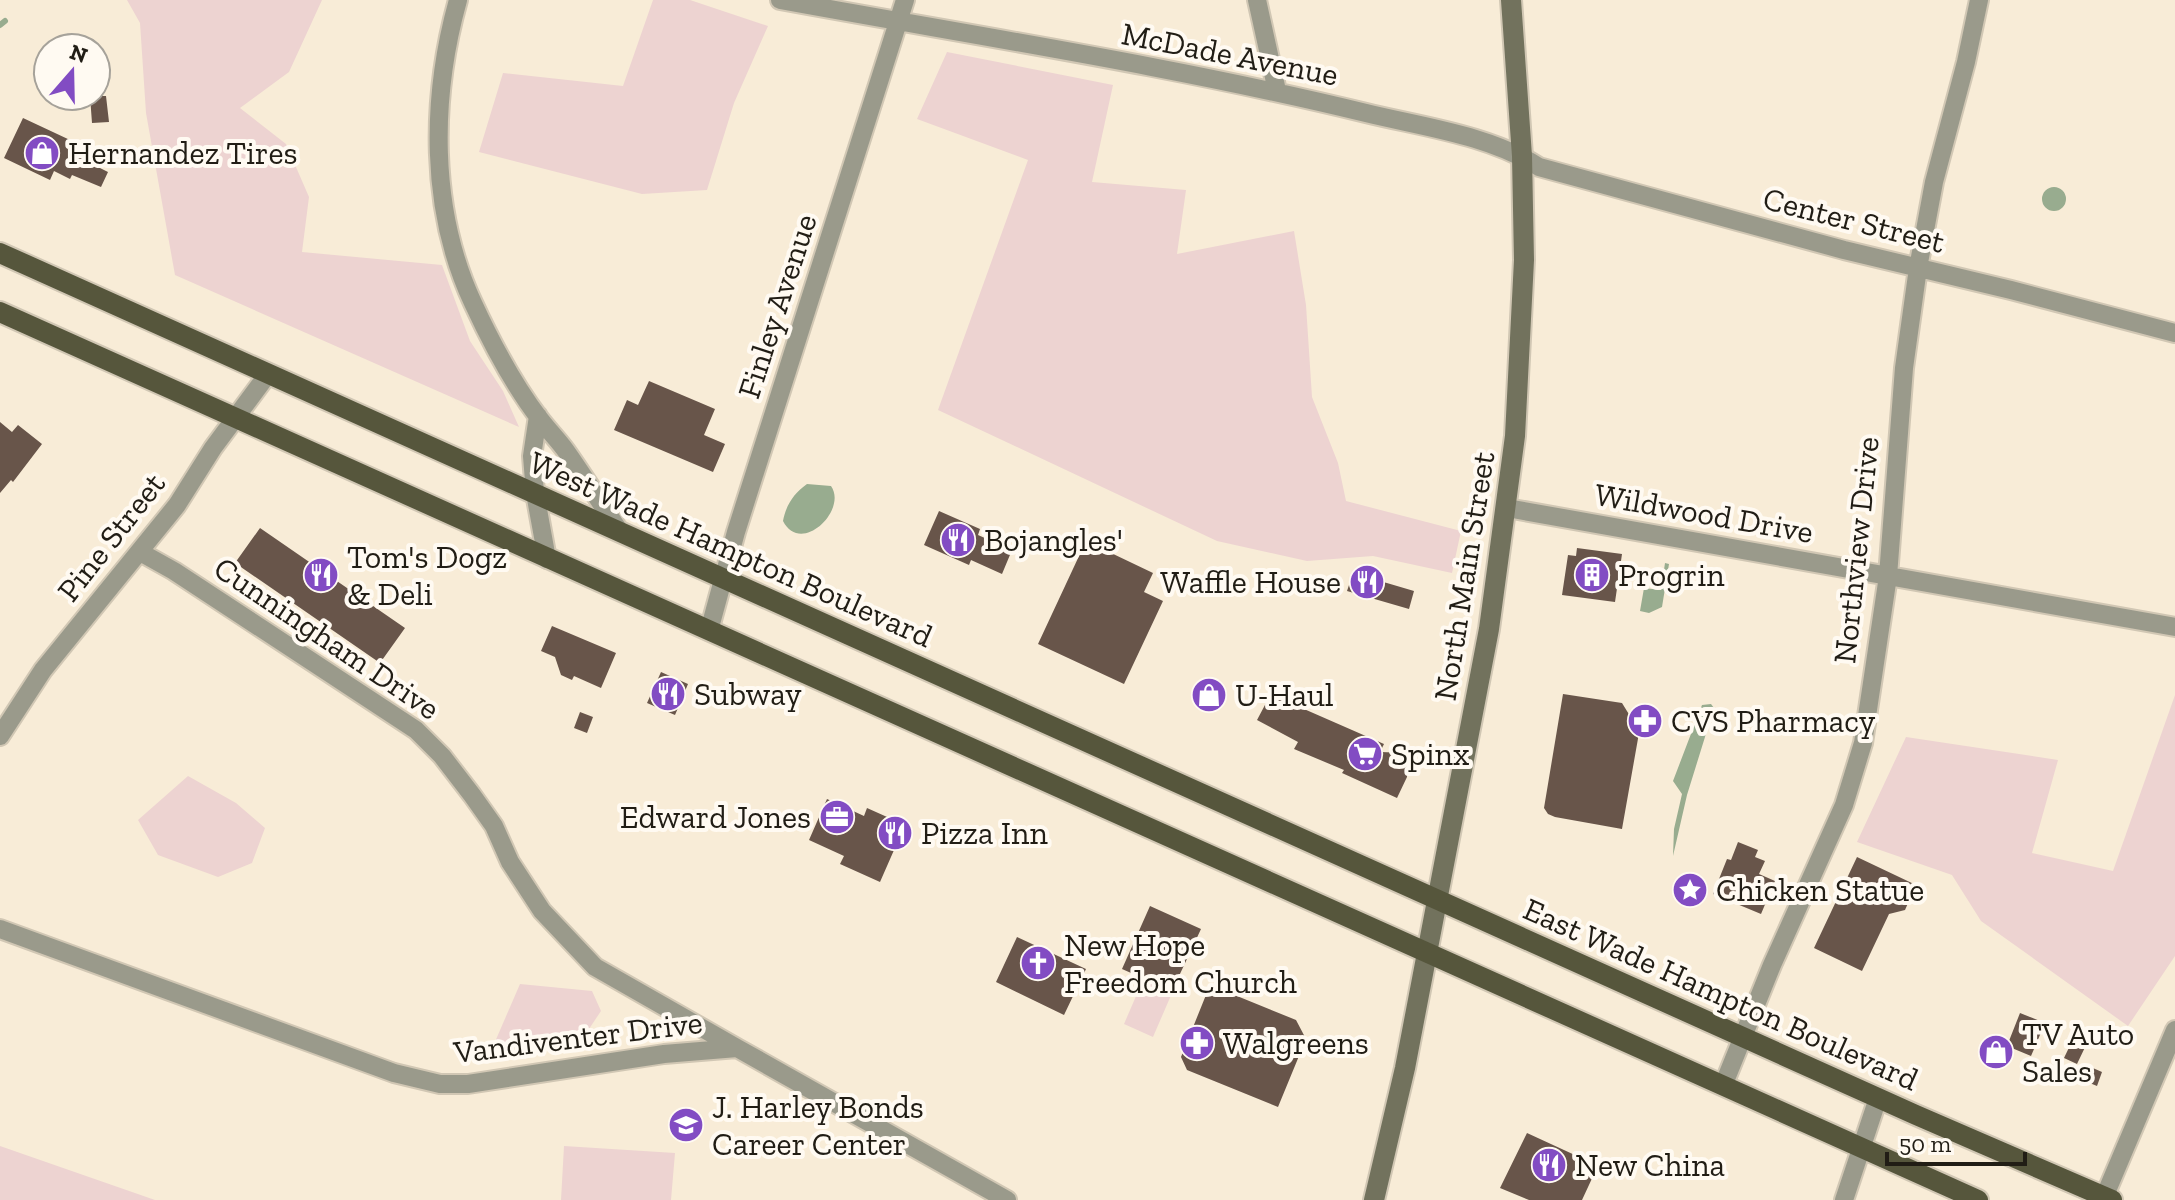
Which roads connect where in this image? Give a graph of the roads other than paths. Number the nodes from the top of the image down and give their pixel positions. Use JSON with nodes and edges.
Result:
{"nodes":[{"id":1,"x":458,"y":0,"type":"edge"},
{"id":2,"x":780,"y":0,"type":"edge"},
{"id":3,"x":905,"y":0,"type":"edge"},
{"id":4,"x":1257,"y":0,"type":"edge"},
{"id":5,"x":1511,"y":0,"type":"edge"},
{"id":6,"x":1979,"y":0,"type":"edge"},
{"id":7,"x":899,"y":22,"type":"junction"},
{"id":8,"x":1277,"y":91,"type":"junction"},
{"id":9,"x":1522,"y":156,"type":"junction"},
{"id":10,"x":0,"y":253,"type":"edge"},
{"id":11,"x":1918,"y":268,"type":"junction"},
{"id":12,"x":0,"y":312,"type":"edge"},
{"id":13,"x":2175,"y":333,"type":"edge"},
{"id":14,"x":268,"y":374,"type":"junction"},
{"id":15,"x":538,"y":416,"type":"junction"},
{"id":16,"x":235,"y":418,"type":"junction"},
{"id":17,"x":535,"y":493,"type":"junction"},
{"id":18,"x":1507,"y":508,"type":"junction"},
{"id":19,"x":620,"y":532,"type":"junction"},
{"id":20,"x":140,"y":552,"type":"junction"},
{"id":21,"x":547,"y":559,"type":"junction"},
{"id":22,"x":1888,"y":576,"type":"junction"},
{"id":23,"x":723,"y":578,"type":"junction"},
{"id":24,"x":2175,"y":627,"type":"edge"},
{"id":25,"x":709,"y":631,"type":"junction"},
{"id":26,"x":0,"y":736,"type":"edge"},
{"id":27,"x":1438,"y":899,"type":"junction"},
{"id":28,"x":0,"y":929,"type":"edge"},
{"id":29,"x":1427,"y":953,"type":"junction"},
{"id":30,"x":2175,"y":1030,"type":"edge"},
{"id":31,"x":1743,"y":1037,"type":"junction"},
{"id":32,"x":737,"y":1048,"type":"junction"},
{"id":33,"x":1723,"y":1086,"type":"junction"},
{"id":34,"x":1878,"y":1098,"type":"junction"},
{"id":35,"x":1861,"y":1149,"type":"junction"},
{"id":36,"x":2107,"y":1199,"type":"edge"},
{"id":37,"x":1007,"y":1200,"type":"edge"},
{"id":38,"x":1374,"y":1200,"type":"edge"},
{"id":39,"x":1844,"y":1200,"type":"edge"},
{"id":40,"x":1978,"y":1200,"type":"edge"}],
"edges":[{"from":1,"to":15,"type":"street"},
{"from":2,"to":7,"type":"street","name":"McDade Avenue"},
{"from":3,"to":7,"type":"street","name":"Finley Avenue"},
{"from":4,"to":8,"type":"street"},
{"from":5,"to":9,"type":"main road","name":"North Main Street"},
{"from":6,"to":11,"type":"street","name":"Northview Drive"},
{"from":7,"to":8,"type":"street","name":"McDade Avenue"},
{"from":7,"to":23,"type":"street","name":"Finley Avenue"},
{"from":8,"to":9,"type":"street","name":"McDade Avenue"},
{"from":9,"to":11,"type":"street","name":"Center Street"},
{"from":9,"to":18,"type":"main road","name":"North Main Street"},
{"from":10,"to":14,"type":"main road","name":"West Wade Hampton Boulevard"},
{"from":11,"to":13,"type":"street","name":"Center Street"},
{"from":11,"to":22,"type":"street","name":"Northview Drive"},
{"from":12,"to":16,"type":"main road"},
{"from":14,"to":16,"type":"street","name":"Pine Street"},
{"from":14,"to":17,"type":"main road","name":"West Wade Hampton Boulevard"},
{"from":15,"to":17,"type":"street"},
{"from":15,"to":19,"type":"street"},
{"from":16,"to":20,"type":"street","name":"Pine Street"},
{"from":16,"to":21,"type":"main road"},
{"from":17,"to":19,"type":"main road","name":"West Wade Hampton Boulevard"},
{"from":17,"to":21,"type":"street"},
{"from":18,"to":22,"type":"street","name":"Wildwood Drive"},
{"from":18,"to":27,"type":"main road","name":"North Main Street"},
{"from":19,"to":23,"type":"main road","name":"West Wade Hampton Boulevard"},
{"from":20,"to":26,"type":"street","name":"Pine Street"},
{"from":20,"to":32,"type":"street","name":"Cunningham Drive"},
{"from":21,"to":25,"type":"main road"},
{"from":22,"to":24,"type":"street","name":"Wildwood Drive"},
{"from":22,"to":31,"type":"street","name":"Northview Drive"},
{"from":23,"to":25,"type":"street","name":"Finley Avenue"},
{"from":23,"to":27,"type":"main road","name":"West Wade Hampton Boulevard"},
{"from":25,"to":29,"type":"main road"},
{"from":27,"to":29,"type":"main road","name":"North Main Street"},
{"from":27,"to":31,"type":"main road","name":"East Wade Hampton Boulevard"},
{"from":28,"to":32,"type":"street","name":"Vandiventer Drive"},
{"from":29,"to":33,"type":"main road"},
{"from":29,"to":38,"type":"main road","name":"North Main Street"},
{"from":30,"to":36,"type":"street"},
{"from":31,"to":33,"type":"street","name":"Northview Drive"},
{"from":31,"to":34,"type":"main road","name":"East Wade Hampton Boulevard"},
{"from":32,"to":37,"type":"street","name":"Vandiventer Drive"},
{"from":33,"to":35,"type":"main road"},
{"from":34,"to":35,"type":"street"},
{"from":34,"to":36,"type":"main road","name":"East Wade Hampton Boulevard"},
{"from":35,"to":39,"type":"street"},
{"from":35,"to":40,"type":"main road"}]}
